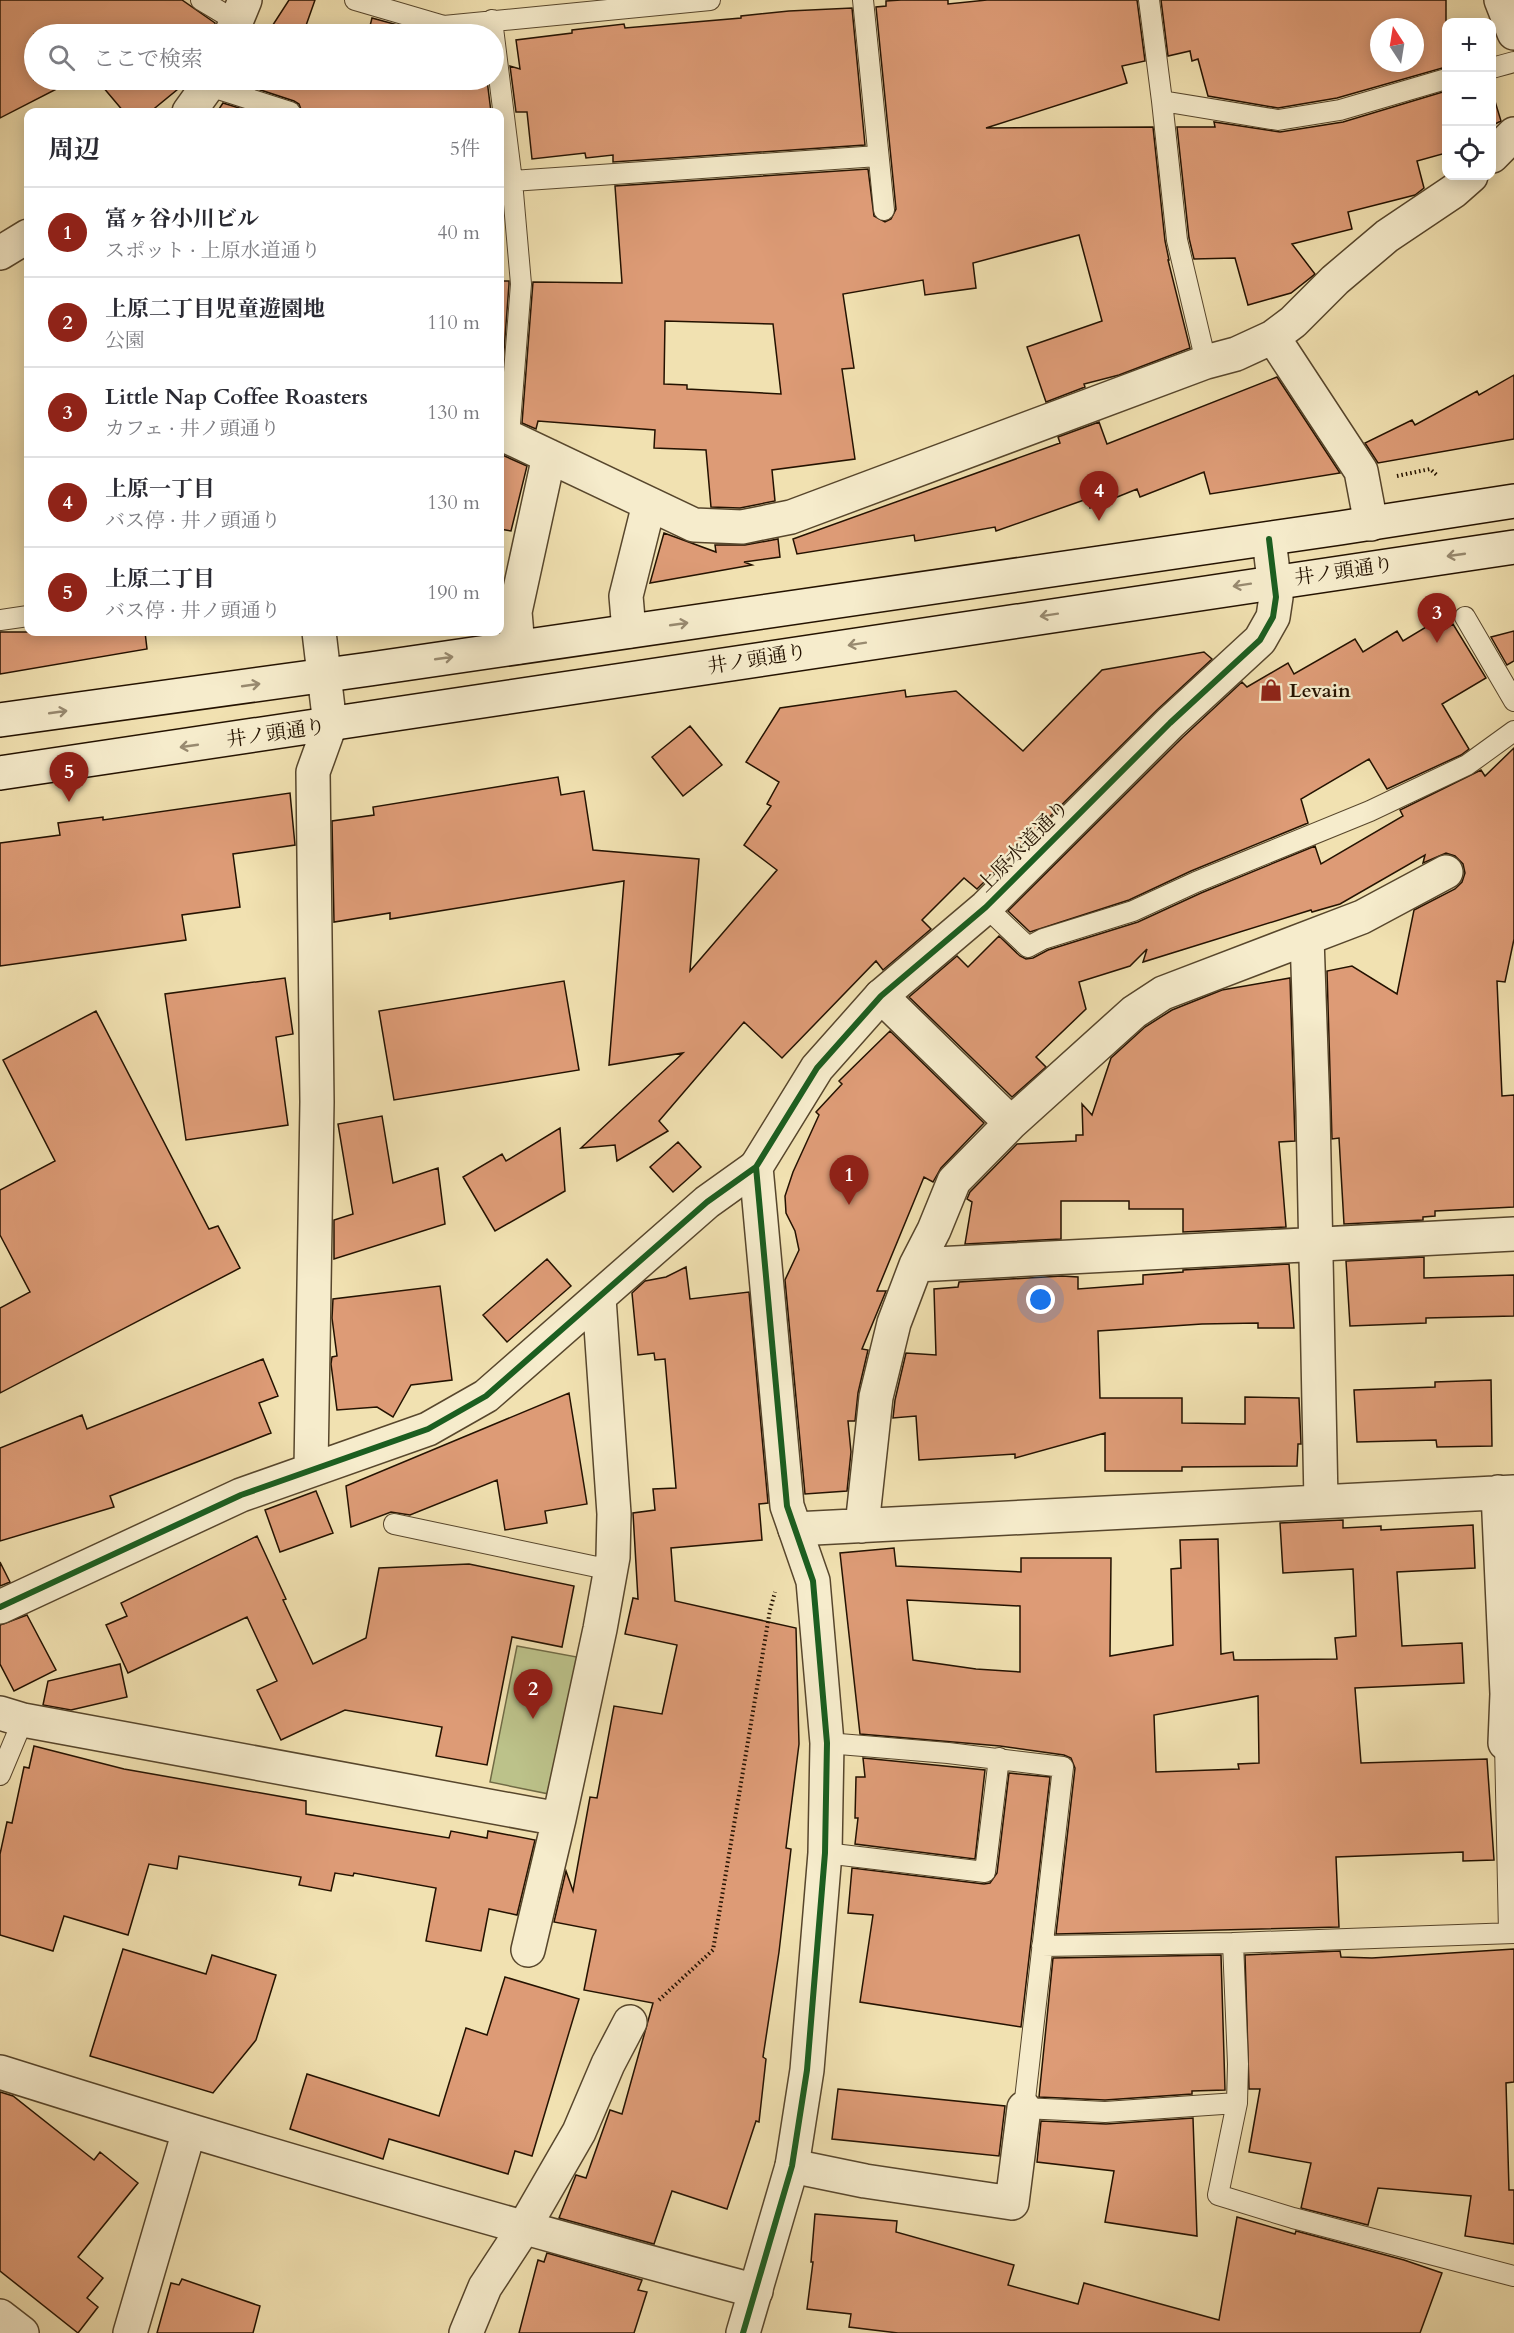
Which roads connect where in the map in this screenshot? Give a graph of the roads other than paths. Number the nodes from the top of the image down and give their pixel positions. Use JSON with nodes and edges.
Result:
{"nodes":[{"id":1,"x":201,"y":0,"type":"edge"},
{"id":2,"x":355,"y":0,"type":"edge"},
{"id":3,"x":710,"y":0,"type":"edge"},
{"id":4,"x":863,"y":0,"type":"edge"},
{"id":5,"x":1149,"y":0,"type":"edge"},
{"id":6,"x":1501,"y":0,"type":"edge"},
{"id":7,"x":237,"y":18,"type":"edge"},
{"id":8,"x":492,"y":20,"type":"junction"},
{"id":9,"x":437,"y":24,"type":"edge"},
{"id":10,"x":460,"y":24,"type":"edge"},
{"id":11,"x":492,"y":24,"type":"edge"},
{"id":12,"x":1514,"y":33,"type":"edge"},
{"id":13,"x":1514,"y":62,"type":"edge"},
{"id":14,"x":1496,"y":67,"type":"edge"},
{"id":15,"x":1442,"y":80,"type":"edge"},
{"id":16,"x":206,"y":90,"type":"edge"},
{"id":17,"x":230,"y":90,"type":"edge"},
{"id":18,"x":501,"y":90,"type":"edge"},
{"id":19,"x":1162,"y":101,"type":"junction"},
{"id":20,"x":192,"y":108,"type":"edge"},
{"id":21,"x":279,"y":108,"type":"edge"},
{"id":22,"x":503,"y":108,"type":"edge"},
{"id":23,"x":504,"y":117,"type":"edge"},
{"id":24,"x":1514,"y":134,"type":"edge"},
{"id":25,"x":1496,"y":151,"type":"edge"},
{"id":26,"x":878,"y":156,"type":"junction"},
{"id":27,"x":1466,"y":180,"type":"edge"},
{"id":28,"x":512,"y":181,"type":"junction"},
{"id":29,"x":884,"y":210,"type":"dead end"},
{"id":30,"x":508,"y":230,"type":"edge"},
{"id":31,"x":1273,"y":337,"type":"junction"},
{"id":32,"x":1206,"y":362,"type":"junction"},
{"id":33,"x":504,"y":434,"type":"edge"},
{"id":34,"x":549,"y":456,"type":"junction"},
{"id":35,"x":1514,"y":501,"type":"edge"},
{"id":36,"x":650,"y":504,"type":"junction"},
{"id":37,"x":1371,"y":524,"type":"junction"},
{"id":38,"x":1269,"y":539,"type":"junction"},
{"id":39,"x":1514,"y":547,"type":"edge"},
{"id":40,"x":1275,"y":580,"type":"junction"},
{"id":41,"x":24,"y":617,"type":"edge"},
{"id":42,"x":1465,"y":617,"type":"dead end"},
{"id":43,"x":0,"y":620,"type":"edge"},
{"id":44,"x":629,"y":631,"type":"junction"},
{"id":45,"x":319,"y":636,"type":"edge"},
{"id":46,"x":518,"y":647,"type":"junction"},
{"id":47,"x":323,"y":676,"type":"junction"},
{"id":48,"x":1514,"y":701,"type":"edge"},
{"id":49,"x":0,"y":720,"type":"edge"},
{"id":50,"x":330,"y":725,"type":"junction"},
{"id":51,"x":1514,"y":731,"type":"edge"},
{"id":52,"x":0,"y":774,"type":"edge"},
{"id":53,"x":1446,"y":872,"type":"dead end"},
{"id":54,"x":986,"y":907,"type":"junction"},
{"id":55,"x":1307,"y":938,"type":"junction"},
{"id":56,"x":881,"y":996,"type":"junction"},
{"id":57,"x":1011,"y":1123,"type":"junction"},
{"id":58,"x":756,"y":1167,"type":"junction"},
{"id":59,"x":1514,"y":1234,"type":"edge"},
{"id":60,"x":1316,"y":1245,"type":"junction"},
{"id":61,"x":916,"y":1265,"type":"junction"},
{"id":62,"x":599,"y":1298,"type":"junction"},
{"id":63,"x":310,"y":1469,"type":"junction"},
{"id":64,"x":1506,"y":1492,"type":"edge"},
{"id":65,"x":1321,"y":1501,"type":"junction"},
{"id":66,"x":394,"y":1524,"type":"dead end"},
{"id":67,"x":862,"y":1526,"type":"junction"},
{"id":68,"x":795,"y":1529,"type":"junction"},
{"id":69,"x":610,"y":1570,"type":"junction"},
{"id":70,"x":0,"y":1606,"type":"edge"},
{"id":71,"x":11,"y":1716,"type":"edge"},
{"id":72,"x":827,"y":1743,"type":"junction"},
{"id":73,"x":1505,"y":1743,"type":"joint"},
{"id":74,"x":999,"y":1758,"type":"junction"},
{"id":75,"x":0,"y":1775,"type":"edge"},
{"id":76,"x":559,"y":1820,"type":"junction"},
{"id":77,"x":825,"y":1852,"type":"junction"},
{"id":78,"x":1512,"y":1933,"type":"edge"},
{"id":79,"x":1233,"y":1943,"type":"junction"},
{"id":80,"x":1042,"y":1946,"type":"junction"},
{"id":81,"x":528,"y":1950,"type":"dead end"},
{"id":82,"x":630,"y":2022,"type":"road end"},
{"id":83,"x":0,"y":2072,"type":"edge"},
{"id":84,"x":1238,"y":2103,"type":"junction"},
{"id":85,"x":1024,"y":2108,"type":"junction"},
{"id":86,"x":189,"y":2131,"type":"junction"},
{"id":87,"x":792,"y":2166,"type":"junction"},
{"id":88,"x":523,"y":2229,"type":"junction"},
{"id":89,"x":1514,"y":2276,"type":"edge"},
{"id":90,"x":756,"y":2291,"type":"junction"},
{"id":91,"x":0,"y":2316,"type":"edge"},
{"id":92,"x":22,"y":2333,"type":"edge"},
{"id":93,"x":130,"y":2333,"type":"edge"},
{"id":94,"x":466,"y":2333,"type":"edge"},
{"id":95,"x":743,"y":2333,"type":"edge"}],
"edges":[{"from":1,"to":7,"type":"lane"},
{"from":2,"to":9,"type":"lane"},
{"from":3,"to":8,"type":"lane"},
{"from":4,"to":26,"type":"lane"},
{"from":5,"to":19,"type":"lane"},
{"from":6,"to":12,"type":"street"},
{"from":8,"to":10,"type":"lane"},
{"from":8,"to":11,"type":"lane"},
{"from":13,"to":14,"type":"lane"},
{"from":15,"to":19,"type":"lane"},
{"from":16,"to":20,"type":"street"},
{"from":17,"to":21,"type":"lane"},
{"from":18,"to":22,"type":"lane"},
{"from":19,"to":32,"type":"lane"},
{"from":23,"to":28,"type":"lane"},
{"from":24,"to":25,"type":"street"},
{"from":26,"to":28,"type":"lane"},
{"from":26,"to":29,"type":"lane"},
{"from":27,"to":31,"type":"street"},
{"from":28,"to":30,"type":"lane"},
{"from":30,"to":33,"type":"lane"},
{"from":31,"to":32,"type":"street"},
{"from":31,"to":37,"type":"street"},
{"from":32,"to":36,"type":"street"},
{"from":33,"to":34,"type":"street"},
{"from":34,"to":36,"type":"street"},
{"from":34,"to":46,"type":"street"},
{"from":35,"to":37,"type":"street"},
{"from":36,"to":44,"type":"street"},
{"from":37,"to":38,"type":"street"},
{"from":38,"to":40,"type":"street","name":"上原水道通り"},
{"from":44,"to":38,"type":"street","one_way":true},
{"from":39,"to":40,"type":"street","name":"井ノ頭通り","one_way":true},
{"from":40,"to":50,"type":"street","name":"井ノ頭通り","one_way":true},
{"from":40,"to":54,"type":"street","name":"上原水道通り"},
{"from":41,"to":43,"type":"lane"},
{"from":42,"to":48,"type":"lane"},
{"from":44,"to":46,"type":"street"},
{"from":45,"to":47,"type":"street"},
{"from":47,"to":46,"type":"street","one_way":true},
{"from":49,"to":47,"type":"street","one_way":true},
{"from":47,"to":50,"type":"street"},
{"from":50,"to":52,"type":"street","name":"井ノ頭通り","one_way":true},
{"from":50,"to":63,"type":"street"},
{"from":51,"to":54,"type":"lane"},
{"from":53,"to":55,"type":"street"},
{"from":54,"to":56,"type":"street","name":"上原水道通り"},
{"from":55,"to":57,"type":"street"},
{"from":55,"to":60,"type":"street"},
{"from":56,"to":57,"type":"street"},
{"from":56,"to":58,"type":"street","name":"上原水道通り"},
{"from":57,"to":61,"type":"street"},
{"from":58,"to":62,"type":"street"},
{"from":58,"to":68,"type":"street"},
{"from":59,"to":60,"type":"street"},
{"from":60,"to":61,"type":"street"},
{"from":60,"to":65,"type":"street"},
{"from":61,"to":67,"type":"street"},
{"from":62,"to":63,"type":"street"},
{"from":62,"to":69,"type":"street"},
{"from":63,"to":70,"type":"street"},
{"from":64,"to":65,"type":"street"},
{"from":64,"to":73,"type":"street"},
{"from":65,"to":67,"type":"street"},
{"from":66,"to":69,"type":"lane"},
{"from":67,"to":68,"type":"street"},
{"from":68,"to":72,"type":"street"},
{"from":69,"to":76,"type":"street"},
{"from":71,"to":75,"type":"lane"},
{"from":71,"to":76,"type":"street"},
{"from":72,"to":74,"type":"lane"},
{"from":72,"to":77,"type":"street"},
{"from":73,"to":78,"type":"lane"},
{"from":74,"to":77,"type":"lane"},
{"from":74,"to":80,"type":"lane"},
{"from":76,"to":81,"type":"street"},
{"from":77,"to":87,"type":"street"},
{"from":78,"to":79,"type":"lane"},
{"from":79,"to":80,"type":"lane"},
{"from":79,"to":84,"type":"lane"},
{"from":80,"to":85,"type":"lane"},
{"from":82,"to":88,"type":"street"},
{"from":83,"to":86,"type":"street"},
{"from":84,"to":85,"type":"lane"},
{"from":84,"to":89,"type":"lane"},
{"from":85,"to":87,"type":"street"},
{"from":86,"to":88,"type":"street"},
{"from":86,"to":93,"type":"street"},
{"from":87,"to":90,"type":"street"},
{"from":88,"to":90,"type":"street"},
{"from":88,"to":94,"type":"street"},
{"from":90,"to":95,"type":"street"},
{"from":91,"to":92,"type":"street"}]}
